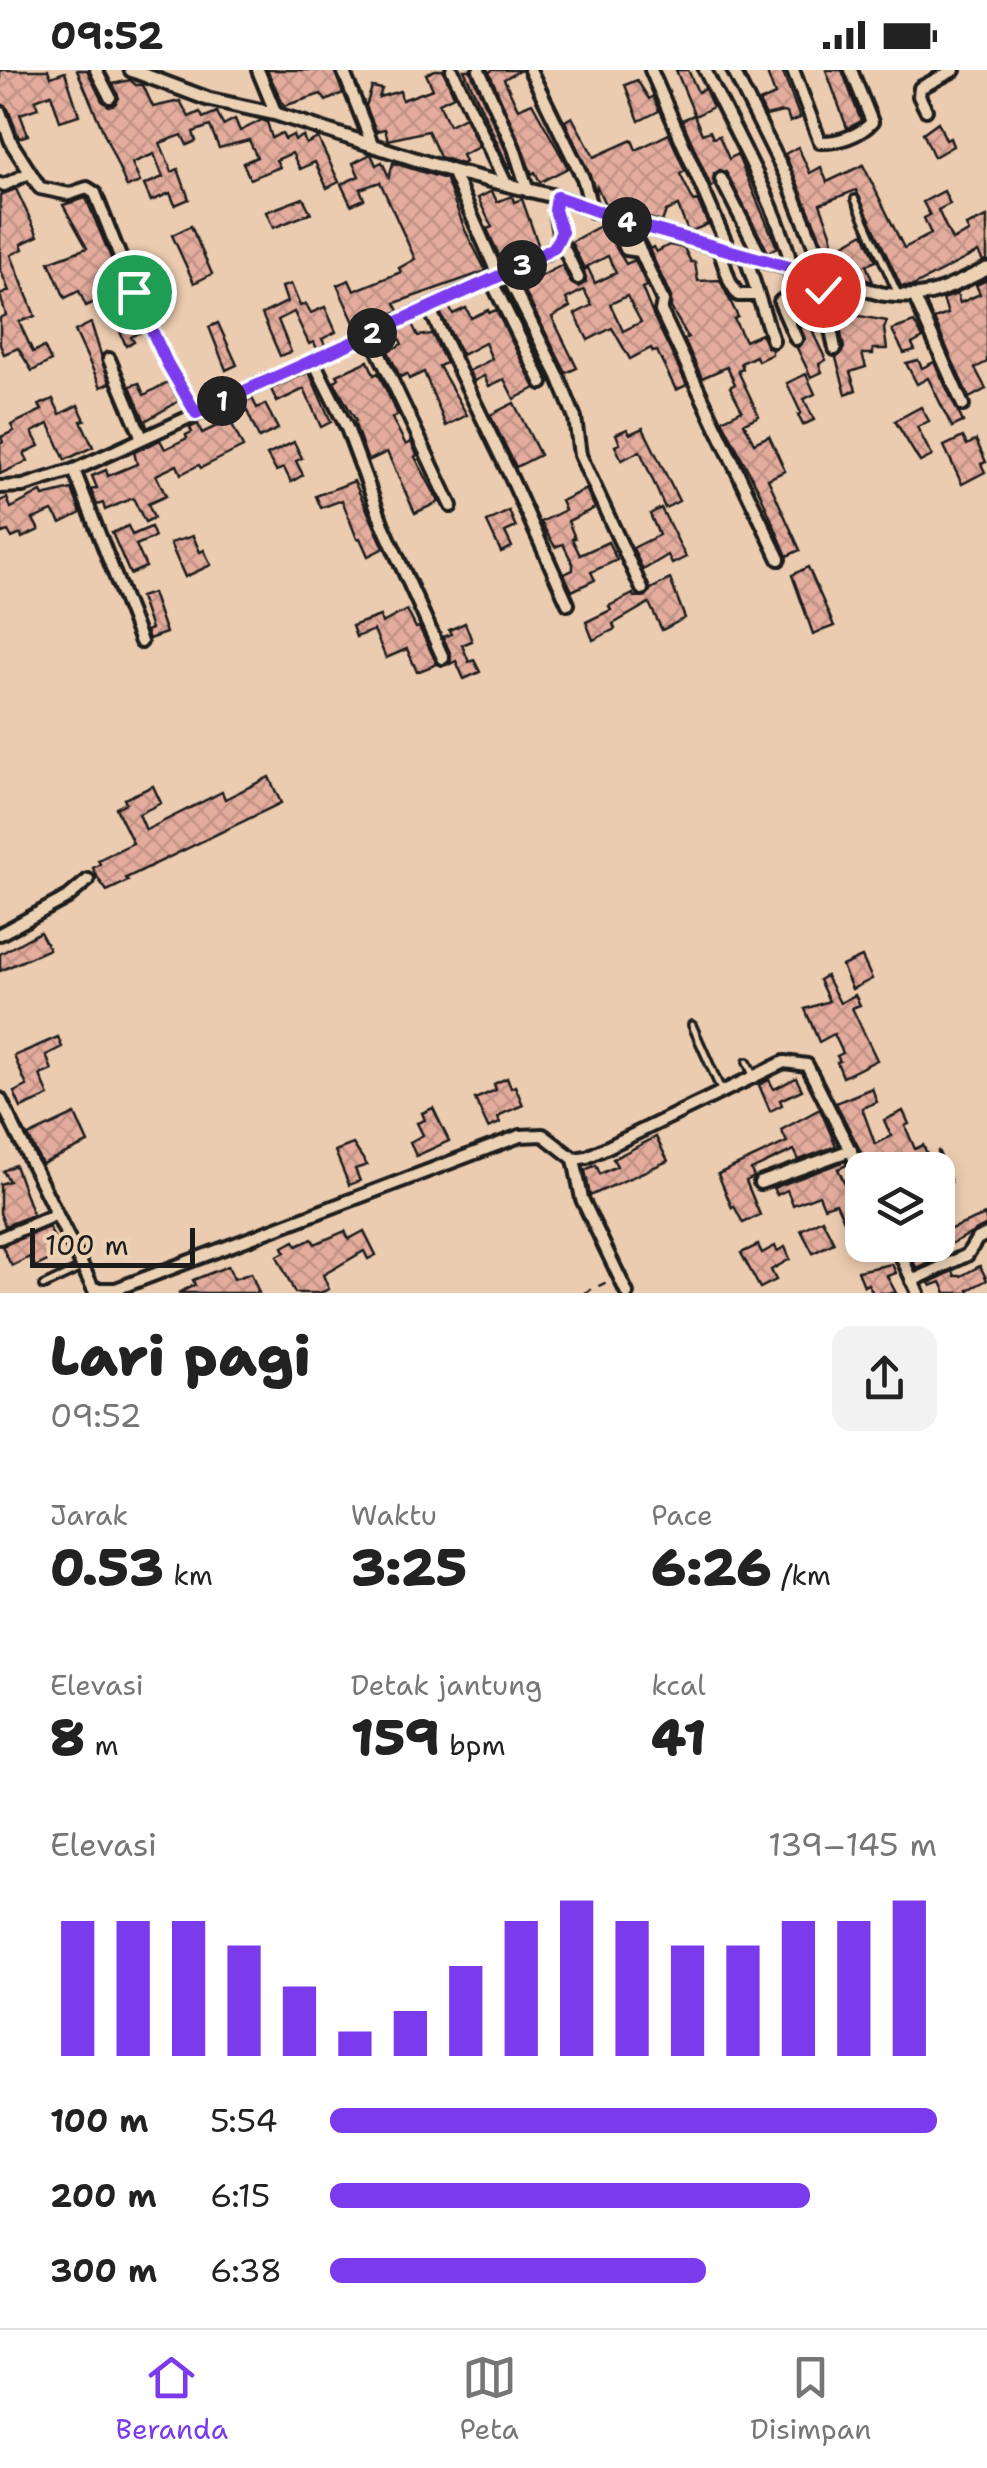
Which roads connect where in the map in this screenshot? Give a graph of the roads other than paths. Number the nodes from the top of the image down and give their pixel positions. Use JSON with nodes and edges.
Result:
{"nodes":[{"id":1,"x":96,"y":70,"type":"edge"},
{"id":2,"x":130,"y":70,"type":"edge"},
{"id":3,"x":258,"y":70,"type":"edge"},
{"id":4,"x":343,"y":70,"type":"edge"},
{"id":5,"x":452,"y":70,"type":"edge"},
{"id":6,"x":479,"y":70,"type":"edge"},
{"id":7,"x":530,"y":70,"type":"edge"},
{"id":8,"x":651,"y":70,"type":"edge"},
{"id":9,"x":705,"y":70,"type":"edge"},
{"id":10,"x":733,"y":70,"type":"edge"},
{"id":11,"x":793,"y":70,"type":"edge"},
{"id":12,"x":851,"y":70,"type":"edge"},
{"id":13,"x":954,"y":70,"type":"edge"},
{"id":14,"x":110,"y":97,"type":"dead end"},
{"id":15,"x":926,"y":110,"type":"dead end"},
{"id":16,"x":0,"y":112,"type":"edge"},
{"id":17,"x":276,"y":114,"type":"junction"},
{"id":18,"x":372,"y":144,"type":"junction"},
{"id":19,"x":452,"y":172,"type":"junction"},
{"id":20,"x":29,"y":173,"type":"junction"},
{"id":21,"x":721,"y":179,"type":"dead end"},
{"id":22,"x":0,"y":184,"type":"edge"},
{"id":23,"x":506,"y":184,"type":"junction"},
{"id":24,"x":528,"y":192,"type":"junction"},
{"id":25,"x":557,"y":197,"type":"junction"},
{"id":26,"x":856,"y":198,"type":"dead end"},
{"id":27,"x":592,"y":211,"type":"junction"},
{"id":28,"x":619,"y":219,"type":"junction"},
{"id":29,"x":634,"y":224,"type":"junction"},
{"id":30,"x":560,"y":240,"type":"junction"},
{"id":31,"x":723,"y":248,"type":"junction"},
{"id":32,"x":640,"y":251,"type":"junction"},
{"id":33,"x":745,"y":254,"type":"junction"},
{"id":34,"x":762,"y":259,"type":"junction"},
{"id":35,"x":792,"y":267,"type":"junction"},
{"id":36,"x":985,"y":274,"type":"edge"},
{"id":37,"x":499,"y":277,"type":"junction"},
{"id":38,"x":578,"y":278,"type":"dead end"},
{"id":39,"x":828,"y":278,"type":"junction"},
{"id":40,"x":756,"y":295,"type":"junction"},
{"id":41,"x":898,"y":296,"type":"junction"},
{"id":42,"x":915,"y":298,"type":"junction"},
{"id":43,"x":429,"y":308,"type":"junction"},
{"id":44,"x":370,"y":334,"type":"junction"},
{"id":45,"x":796,"y":339,"type":"dead end"},
{"id":46,"x":773,"y":340,"type":"dead end"},
{"id":47,"x":835,"y":350,"type":"dead end"},
{"id":48,"x":109,"y":359,"type":"dead end"},
{"id":49,"x":313,"y":360,"type":"junction"},
{"id":50,"x":542,"y":383,"type":"dead end"},
{"id":51,"x":964,"y":405,"type":"dead end"},
{"id":52,"x":196,"y":413,"type":"junction"},
{"id":53,"x":142,"y":438,"type":"junction"},
{"id":54,"x":74,"y":470,"type":"junction"},
{"id":55,"x":0,"y":487,"type":"edge"},
{"id":56,"x":451,"y":506,"type":"dead end"},
{"id":57,"x":779,"y":559,"type":"dead end"},
{"id":58,"x":642,"y":589,"type":"dead end"},
{"id":59,"x":568,"y":604,"type":"dead end"},
{"id":60,"x":142,"y":642,"type":"dead end"},
{"id":61,"x":443,"y":658,"type":"dead end"},
{"id":62,"x":88,"y":880,"type":"dead end"},
{"id":63,"x":0,"y":934,"type":"edge"},
{"id":64,"x":692,"y":1025,"type":"dead end"},
{"id":65,"x":748,"y":1062,"type":"dead end"},
{"id":66,"x":753,"y":1075,"type":"junction"},
{"id":67,"x":721,"y":1090,"type":"junction"},
{"id":68,"x":0,"y":1099,"type":"edge"},
{"id":69,"x":851,"y":1150,"type":"joint"},
{"id":70,"x":574,"y":1159,"type":"junction"},
{"id":71,"x":760,"y":1183,"type":"dead end"},
{"id":72,"x":56,"y":1215,"type":"junction"},
{"id":73,"x":987,"y":1234,"type":"edge"},
{"id":74,"x":0,"y":1238,"type":"edge"},
{"id":75,"x":904,"y":1262,"type":"edge"},
{"id":76,"x":81,"y":1268,"type":"junction"},
{"id":77,"x":912,"y":1281,"type":"junction"},
{"id":78,"x":43,"y":1286,"type":"dead end"},
{"id":79,"x":95,"y":1291,"type":"edge"},
{"id":80,"x":627,"y":1293,"type":"edge"},
{"id":81,"x":918,"y":1293,"type":"edge"}],
"edges":[{"from":1,"to":14,"type":"street"},
{"from":2,"to":17,"type":"street"},
{"from":3,"to":17,"type":"street"},
{"from":4,"to":18,"type":"street"},
{"from":5,"to":23,"type":"street"},
{"from":6,"to":24,"type":"street"},
{"from":7,"to":27,"type":"street"},
{"from":8,"to":31,"type":"street"},
{"from":9,"to":35,"type":"street"},
{"from":10,"to":39,"type":"street"},
{"from":11,"to":12,"type":"street"},
{"from":13,"to":15,"type":"street"},
{"from":16,"to":20,"type":"street"},
{"from":17,"to":18,"type":"street"},
{"from":18,"to":19,"type":"street"},
{"from":19,"to":23,"type":"street"},
{"from":19,"to":37,"type":"street"},
{"from":20,"to":22,"type":"street"},
{"from":20,"to":52,"type":"street"},
{"from":21,"to":34,"type":"street"},
{"from":23,"to":24,"type":"street"},
{"from":24,"to":25,"type":"street"},
{"from":25,"to":27,"type":"street"},
{"from":25,"to":30,"type":"street"},
{"from":26,"to":41,"type":"lane"},
{"from":27,"to":28,"type":"street"},
{"from":28,"to":29,"type":"street"},
{"from":28,"to":32,"type":"street"},
{"from":29,"to":31,"type":"street"},
{"from":29,"to":32,"type":"street"},
{"from":30,"to":37,"type":"street"},
{"from":30,"to":38,"type":"street"},
{"from":31,"to":33,"type":"street"},
{"from":31,"to":40,"type":"street"},
{"from":32,"to":57,"type":"street"},
{"from":33,"to":34,"type":"street"},
{"from":33,"to":40,"type":"street"},
{"from":34,"to":35,"type":"street"},
{"from":35,"to":39,"type":"street"},
{"from":35,"to":45,"type":"street"},
{"from":36,"to":42,"type":"street"},
{"from":37,"to":43,"type":"street"},
{"from":37,"to":50,"type":"street"},
{"from":37,"to":58,"type":"street"},
{"from":39,"to":41,"type":"street"},
{"from":39,"to":47,"type":"street"},
{"from":40,"to":46,"type":"street"},
{"from":41,"to":42,"type":"street"},
{"from":42,"to":51,"type":"street"},
{"from":43,"to":44,"type":"street"},
{"from":43,"to":59,"type":"street"},
{"from":44,"to":49,"type":"street"},
{"from":44,"to":56,"type":"street"},
{"from":48,"to":53,"type":"street"},
{"from":49,"to":52,"type":"street"},
{"from":49,"to":61,"type":"street"},
{"from":52,"to":53,"type":"street"},
{"from":53,"to":54,"type":"street"},
{"from":54,"to":55,"type":"street"},
{"from":54,"to":60,"type":"street"},
{"from":62,"to":63,"type":"street"},
{"from":64,"to":67,"type":"lane"},
{"from":65,"to":66,"type":"lane"},
{"from":66,"to":67,"type":"street"},
{"from":66,"to":69,"type":"street"},
{"from":67,"to":70,"type":"street"},
{"from":68,"to":72,"type":"street"},
{"from":69,"to":71,"type":"street"},
{"from":70,"to":79,"type":"street"},
{"from":70,"to":80,"type":"street"},
{"from":72,"to":74,"type":"street"},
{"from":72,"to":76,"type":"street"},
{"from":73,"to":77,"type":"street"},
{"from":75,"to":77,"type":"street"},
{"from":76,"to":78,"type":"lane"},
{"from":76,"to":79,"type":"street"},
{"from":77,"to":81,"type":"street"}]}
